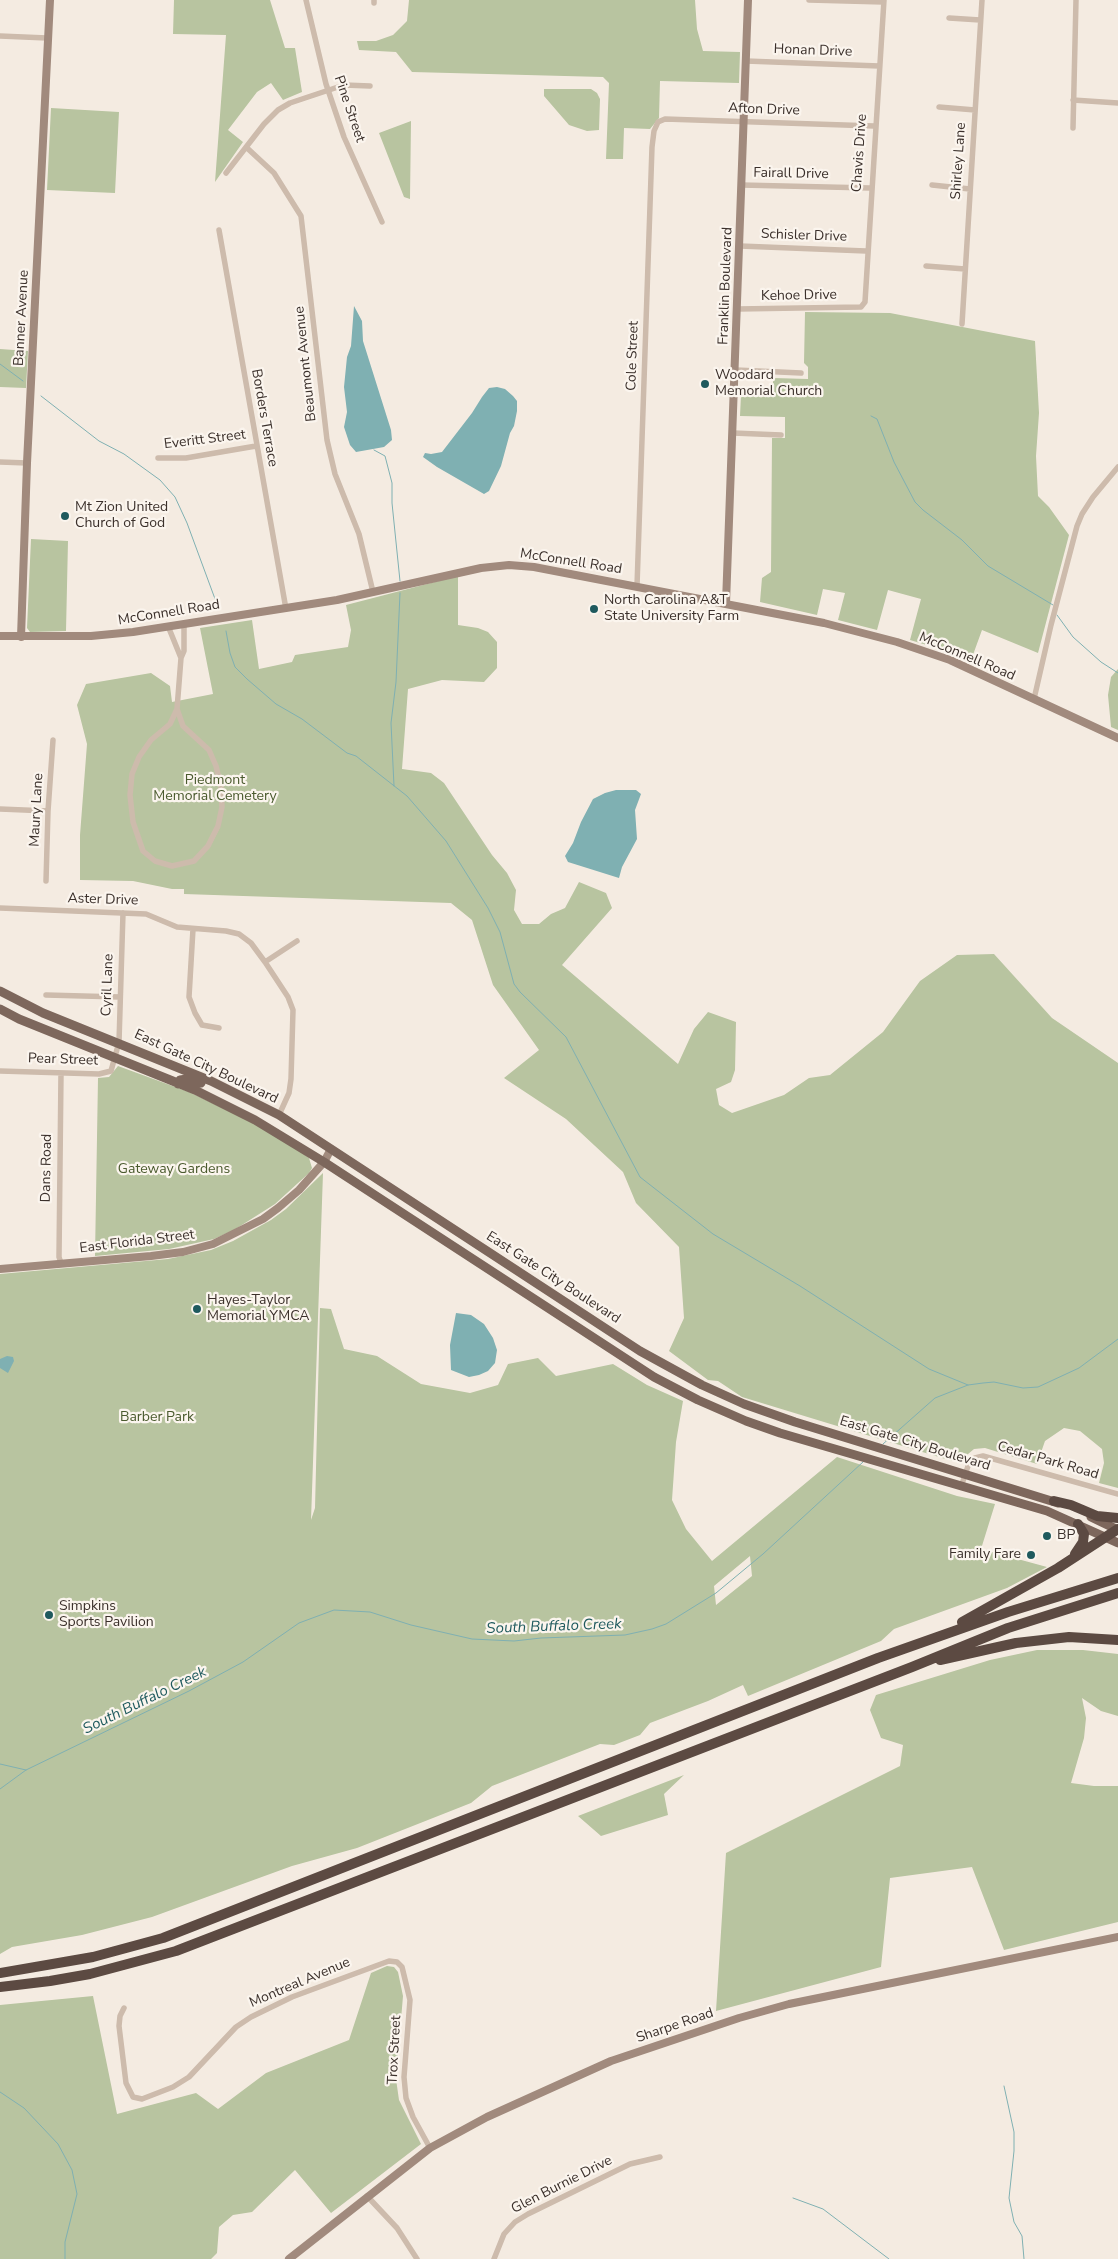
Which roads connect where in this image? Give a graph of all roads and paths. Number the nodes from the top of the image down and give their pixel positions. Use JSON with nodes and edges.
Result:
{"nodes":[{"id":1,"x":50,"y":0,"type":"edge"},
{"id":2,"x":306,"y":0,"type":"edge"},
{"id":3,"x":748,"y":0,"type":"edge"},
{"id":4,"x":810,"y":0,"type":"edge"},
{"id":5,"x":982,"y":0,"type":"edge"},
{"id":6,"x":1076,"y":0,"type":"edge"},
{"id":7,"x":884,"y":1,"type":"edge"},
{"id":8,"x":949,"y":18,"type":"dead end"},
{"id":9,"x":980,"y":20,"type":"junction"},
{"id":10,"x":0,"y":36,"type":"edge"},
{"id":11,"x":47,"y":38,"type":"junction"},
{"id":12,"x":746,"y":61,"type":"junction"},
{"id":13,"x":879,"y":66,"type":"junction"},
{"id":14,"x":370,"y":86,"type":"dead end"},
{"id":15,"x":328,"y":90,"type":"junction"},
{"id":16,"x":1074,"y":100,"type":"junction"},
{"id":17,"x":1118,"y":103,"type":"edge"},
{"id":18,"x":939,"y":106,"type":"dead end"},
{"id":19,"x":975,"y":110,"type":"junction"},
{"id":20,"x":743,"y":122,"type":"junction"},
{"id":21,"x":656,"y":126,"type":"joint"},
{"id":22,"x":874,"y":126,"type":"junction"},
{"id":23,"x":1073,"y":128,"type":"dead end"},
{"id":24,"x":246,"y":147,"type":"junction"},
{"id":25,"x":226,"y":173,"type":"dead end"},
{"id":26,"x":741,"y":185,"type":"junction"},
{"id":27,"x":932,"y":185,"type":"dead end"},
{"id":28,"x":870,"y":188,"type":"junction"},
{"id":29,"x":970,"y":189,"type":"junction"},
{"id":30,"x":382,"y":222,"type":"dead end"},
{"id":31,"x":219,"y":230,"type":"dead end"},
{"id":32,"x":740,"y":246,"type":"junction"},
{"id":33,"x":866,"y":251,"type":"junction"},
{"id":34,"x":926,"y":266,"type":"dead end"},
{"id":35,"x":965,"y":269,"type":"junction"},
{"id":36,"x":860,"y":307,"type":"joint"},
{"id":37,"x":738,"y":309,"type":"junction"},
{"id":38,"x":962,"y":324,"type":"dead end"},
{"id":39,"x":736,"y":370,"type":"junction"},
{"id":40,"x":801,"y":373,"type":"dead end"},
{"id":41,"x":734,"y":433,"type":"junction"},
{"id":42,"x":781,"y":435,"type":"dead end"},
{"id":43,"x":256,"y":446,"type":"junction"},
{"id":44,"x":158,"y":458,"type":"dead end"},
{"id":45,"x":0,"y":462,"type":"edge"},
{"id":46,"x":27,"y":463,"type":"junction"},
{"id":47,"x":1118,"y":467,"type":"edge"},
{"id":48,"x":637,"y":586,"type":"junction"},
{"id":49,"x":373,"y":592,"type":"junction"},
{"id":50,"x":726,"y":603,"type":"junction"},
{"id":51,"x":286,"y":609,"type":"junction"},
{"id":52,"x":184,"y":624,"type":"junction"},
{"id":53,"x":168,"y":626,"type":"junction"},
{"id":54,"x":0,"y":636,"type":"edge"},
{"id":55,"x":21,"y":637,"type":"junction"},
{"id":56,"x":181,"y":658,"type":"junction"},
{"id":57,"x":1034,"y":700,"type":"junction"},
{"id":58,"x":177,"y":709,"type":"junction"},
{"id":59,"x":1118,"y":738,"type":"edge"},
{"id":60,"x":53,"y":740,"type":"dead end"},
{"id":61,"x":0,"y":809,"type":"edge"},
{"id":62,"x":48,"y":811,"type":"junction"},
{"id":63,"x":46,"y":881,"type":"dead end"},
{"id":64,"x":0,"y":908,"type":"edge"},
{"id":65,"x":124,"y":913,"type":"junction"},
{"id":66,"x":193,"y":929,"type":"junction"},
{"id":67,"x":297,"y":941,"type":"dead end"},
{"id":68,"x":265,"y":962,"type":"junction"},
{"id":69,"x":0,"y":991,"type":"edge"},
{"id":70,"x":46,"y":995,"type":"dead end"},
{"id":71,"x":120,"y":997,"type":"junction"},
{"id":72,"x":0,"y":1009,"type":"edge"},
{"id":73,"x":219,"y":1028,"type":"dead end"},
{"id":74,"x":119,"y":1042,"type":"junction"},
{"id":75,"x":115,"y":1058,"type":"junction"},
{"id":76,"x":0,"y":1071,"type":"edge"},
{"id":77,"x":61,"y":1073,"type":"junction"},
{"id":78,"x":178,"y":1084,"type":"junction"},
{"id":79,"x":275,"y":1113,"type":"junction"},
{"id":80,"x":331,"y":1149,"type":"junction"},
{"id":81,"x":324,"y":1162,"type":"junction"},
{"id":82,"x":61,"y":1263,"type":"junction"},
{"id":83,"x":0,"y":1269,"type":"edge"},
{"id":84,"x":730,"y":1398,"type":"junction"},
{"id":85,"x":723,"y":1412,"type":"junction"},
{"id":86,"x":964,"y":1474,"type":"junction"},
{"id":87,"x":961,"y":1487,"type":"junction"},
{"id":88,"x":1118,"y":1494,"type":"edge"},
{"id":89,"x":1054,"y":1501,"type":"junction"},
{"id":90,"x":1118,"y":1518,"type":"edge"},
{"id":91,"x":1078,"y":1524,"type":"junction"},
{"id":92,"x":1118,"y":1530,"type":"edge"},
{"id":93,"x":1106,"y":1537,"type":"junction"},
{"id":94,"x":1118,"y":1544,"type":"edge"},
{"id":95,"x":1066,"y":1562,"type":"junction"},
{"id":96,"x":1118,"y":1578,"type":"edge"},
{"id":97,"x":1118,"y":1593,"type":"edge"},
{"id":98,"x":1118,"y":1640,"type":"edge"},
{"id":99,"x":916,"y":1644,"type":"junction"},
{"id":100,"x":912,"y":1667,"type":"junction"},
{"id":101,"x":1118,"y":1936,"type":"edge"},
{"id":102,"x":388,"y":1961,"type":"joint"},
{"id":103,"x":0,"y":1973,"type":"edge"},
{"id":104,"x":0,"y":1987,"type":"edge"},
{"id":105,"x":124,"y":2008,"type":"dead end"},
{"id":106,"x":430,"y":2148,"type":"junction"},
{"id":107,"x":660,"y":2157,"type":"dead end"},
{"id":108,"x":367,"y":2196,"type":"junction"},
{"id":109,"x":289,"y":2259,"type":"edge"},
{"id":110,"x":417,"y":2259,"type":"edge"},
{"id":111,"x":494,"y":2259,"type":"edge"}],
"edges":[{"from":1,"to":11,"type":"street","name":"Banner Avenue"},
{"from":2,"to":15,"type":"street","name":"Pine Street"},
{"from":3,"to":12,"type":"street","name":"Franklin Boulevard"},
{"from":4,"to":7,"type":"street"},
{"from":5,"to":9,"type":"street","name":"Shirley Lane"},
{"from":6,"to":16,"type":"street"},
{"from":7,"to":13,"type":"street","name":"Chavis Drive"},
{"from":8,"to":9,"type":"street"},
{"from":9,"to":19,"type":"street","name":"Shirley Lane"},
{"from":10,"to":11,"type":"street"},
{"from":11,"to":46,"type":"street","name":"Banner Avenue"},
{"from":12,"to":13,"type":"street","name":"Honan Drive"},
{"from":12,"to":20,"type":"street","name":"Franklin Boulevard"},
{"from":13,"to":22,"type":"street","name":"Chavis Drive"},
{"from":14,"to":15,"type":"street"},
{"from":15,"to":24,"type":"street"},
{"from":15,"to":30,"type":"street","name":"Pine Street"},
{"from":16,"to":17,"type":"street"},
{"from":16,"to":23,"type":"street"},
{"from":18,"to":19,"type":"street"},
{"from":19,"to":29,"type":"street","name":"Shirley Lane"},
{"from":20,"to":21,"type":"street","name":"Afton Drive"},
{"from":20,"to":22,"type":"street","name":"Afton Drive"},
{"from":20,"to":26,"type":"street","name":"Franklin Boulevard"},
{"from":21,"to":48,"type":"street","name":"Cole Street"},
{"from":22,"to":28,"type":"street","name":"Chavis Drive"},
{"from":24,"to":25,"type":"street"},
{"from":24,"to":49,"type":"street","name":"Beaumont Avenue"},
{"from":26,"to":28,"type":"street","name":"Fairall Drive"},
{"from":26,"to":32,"type":"street","name":"Franklin Boulevard"},
{"from":27,"to":29,"type":"street"},
{"from":28,"to":33,"type":"street","name":"Chavis Drive"},
{"from":29,"to":35,"type":"street","name":"Shirley Lane"},
{"from":31,"to":43,"type":"street","name":"Borders Terrace"},
{"from":32,"to":33,"type":"street","name":"Schisler Drive"},
{"from":32,"to":37,"type":"street","name":"Franklin Boulevard"},
{"from":33,"to":36,"type":"street","name":"Chavis Drive"},
{"from":34,"to":35,"type":"street"},
{"from":35,"to":38,"type":"street","name":"Shirley Lane"},
{"from":36,"to":37,"type":"street","name":"Kehoe Drive"},
{"from":37,"to":39,"type":"street","name":"Franklin Boulevard"},
{"from":39,"to":40,"type":"street"},
{"from":39,"to":41,"type":"street","name":"Franklin Boulevard"},
{"from":41,"to":42,"type":"street"},
{"from":41,"to":50,"type":"street","name":"Franklin Boulevard"},
{"from":43,"to":44,"type":"street","name":"Everitt Street"},
{"from":43,"to":51,"type":"street","name":"Borders Terrace"},
{"from":45,"to":46,"type":"street"},
{"from":46,"to":55,"type":"street","name":"Banner Avenue"},
{"from":47,"to":57,"type":"street"},
{"from":48,"to":49,"type":"street","name":"McConnell Road"},
{"from":48,"to":50,"type":"street","name":"McConnell Road"},
{"from":49,"to":51,"type":"street","name":"McConnell Road"},
{"from":50,"to":57,"type":"street","name":"McConnell Road"},
{"from":51,"to":52,"type":"street","name":"McConnell Road"},
{"from":52,"to":53,"type":"street","name":"McConnell Road"},
{"from":52,"to":56,"type":"street"},
{"from":53,"to":55,"type":"street","name":"McConnell Road"},
{"from":53,"to":56,"type":"street"},
{"from":54,"to":55,"type":"street","name":"McConnell Road"},
{"from":56,"to":58,"type":"street"},
{"from":57,"to":59,"type":"street","name":"McConnell Road"},
{"from":58,"to":58,"type":"street"},
{"from":60,"to":62,"type":"street","name":"Maury Lane"},
{"from":61,"to":62,"type":"street"},
{"from":62,"to":63,"type":"street","name":"Maury Lane"},
{"from":64,"to":65,"type":"street","name":"Aster Drive"},
{"from":65,"to":66,"type":"street","name":"Aster Drive"},
{"from":65,"to":71,"type":"street","name":"Cyril Lane"},
{"from":66,"to":68,"type":"street","name":"Aster Drive"},
{"from":66,"to":73,"type":"street"},
{"from":67,"to":68,"type":"street"},
{"from":68,"to":79,"type":"street","name":"Aster Drive"},
{"from":69,"to":74,"type":"main road","name":"East Gate City Boulevard"},
{"from":70,"to":71,"type":"street"},
{"from":71,"to":74,"type":"street","name":"Cyril Lane"},
{"from":72,"to":75,"type":"main road","name":"East Gate City Boulevard"},
{"from":74,"to":75,"type":"street","name":"Cyril Lane"},
{"from":74,"to":79,"type":"main road","name":"East Gate City Boulevard"},
{"from":75,"to":77,"type":"street","name":"Pear Street"},
{"from":75,"to":78,"type":"main road","name":"East Gate City Boulevard"},
{"from":76,"to":77,"type":"street","name":"Pear Street"},
{"from":77,"to":82,"type":"street","name":"Dans Road"},
{"from":78,"to":79,"type":"main road"},
{"from":78,"to":81,"type":"main road","name":"East Gate City Boulevard"},
{"from":79,"to":80,"type":"main road","name":"East Gate City Boulevard"},
{"from":80,"to":81,"type":"street","name":"East Florida Street"},
{"from":80,"to":84,"type":"main road","name":"East Gate City Boulevard"},
{"from":81,"to":82,"type":"street","name":"East Florida Street"},
{"from":81,"to":85,"type":"main road","name":"East Gate City Boulevard"},
{"from":82,"to":83,"type":"street","name":"East Florida Street"},
{"from":84,"to":85,"type":"main road"},
{"from":84,"to":86,"type":"main road","name":"East Gate City Boulevard"},
{"from":85,"to":87,"type":"main road","name":"East Gate City Boulevard"},
{"from":86,"to":87,"type":"street"},
{"from":86,"to":88,"type":"street","name":"Cedar Park Road"},
{"from":86,"to":89,"type":"main road","name":"East Gate City Boulevard"},
{"from":87,"to":91,"type":"main road","name":"East Gate City Boulevard"},
{"from":89,"to":90,"type":"highway"},
{"from":89,"to":92,"type":"main road","name":"East Gate City Boulevard"},
{"from":91,"to":93,"type":"main road","name":"East Gate City Boulevard"},
{"from":91,"to":95,"type":"highway"},
{"from":92,"to":93,"type":"highway"},
{"from":93,"to":94,"type":"main road","name":"East Gate City Boulevard"},
{"from":93,"to":95,"type":"highway"},
{"from":95,"to":99,"type":"highway"},
{"from":96,"to":99,"type":"highway"},
{"from":97,"to":100,"type":"highway"},
{"from":98,"to":100,"type":"highway"},
{"from":99,"to":103,"type":"highway"},
{"from":100,"to":104,"type":"highway"},
{"from":101,"to":106,"type":"street","name":"Sharpe Road"},
{"from":102,"to":105,"type":"street","name":"Montreal Avenue"},
{"from":102,"to":106,"type":"street","name":"Trox Street"},
{"from":106,"to":108,"type":"street","name":"Sharpe Road"},
{"from":107,"to":111,"type":"street","name":"Glen Burnie Drive"},
{"from":108,"to":109,"type":"street","name":"Sharpe Road"},
{"from":108,"to":110,"type":"street"}]}
